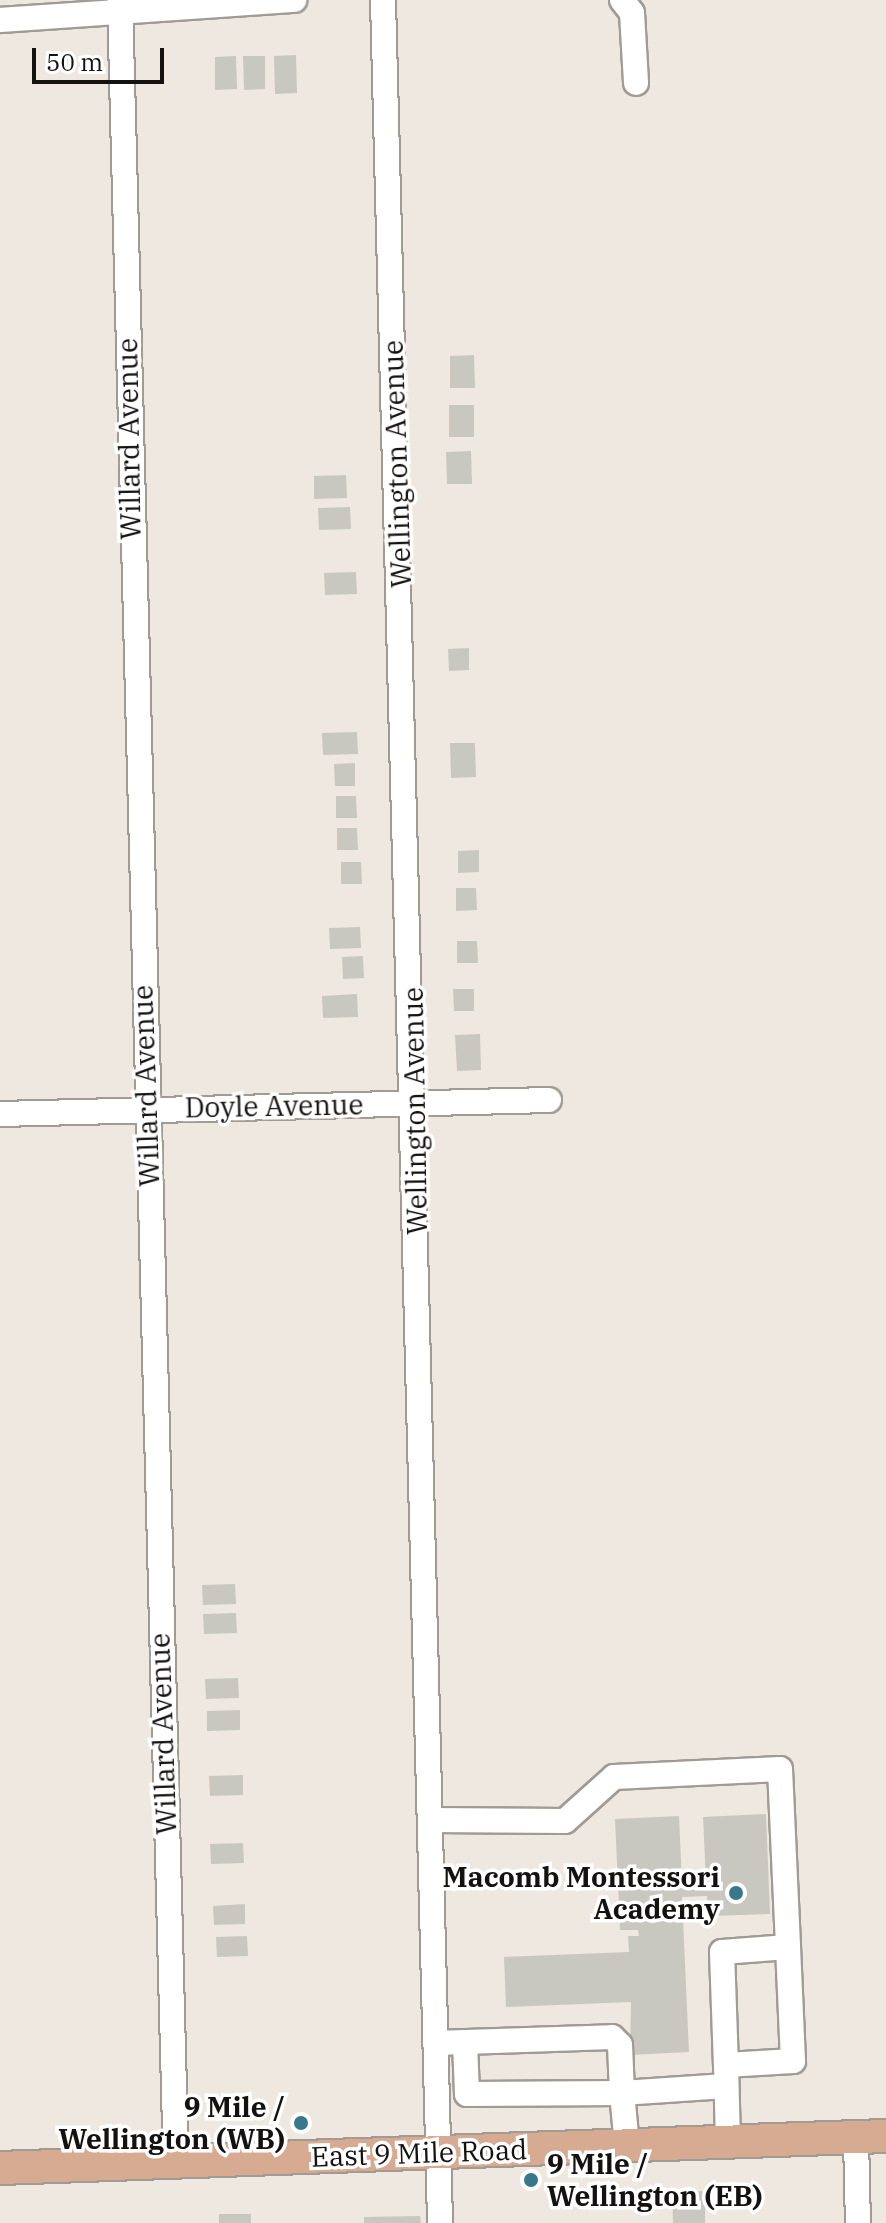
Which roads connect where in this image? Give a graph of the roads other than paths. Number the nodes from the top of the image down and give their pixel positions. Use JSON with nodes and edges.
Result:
{"nodes":[{"id":1,"x":294,"y":0,"type":"edge"},
{"id":2,"x":383,"y":0,"type":"edge"},
{"id":3,"x":622,"y":0,"type":"edge"},
{"id":4,"x":216,"y":3,"type":"edge"},
{"id":5,"x":119,"y":6,"type":"edge"},
{"id":6,"x":0,"y":20,"type":"edge"},
{"id":7,"x":636,"y":83,"type":"dead end"},
{"id":8,"x":549,"y":1100,"type":"dead end"},
{"id":9,"x":415,"y":1104,"type":"junction"},
{"id":10,"x":146,"y":1109,"type":"junction"},
{"id":11,"x":0,"y":1114,"type":"edge"},
{"id":12,"x":431,"y":1820,"type":"junction"},
{"id":13,"x":788,"y":1947,"type":"junction"},
{"id":14,"x":465,"y":2042,"type":"junction"},
{"id":15,"x":435,"y":2043,"type":"junction"},
{"id":16,"x":726,"y":2076,"type":"junction"},
{"id":17,"x":622,"y":2093,"type":"junction"},
{"id":18,"x":871,"y":2137,"type":"edge"},
{"id":19,"x":728,"y":2142,"type":"junction"},
{"id":20,"x":627,"y":2146,"type":"junction"},
{"id":21,"x":438,"y":2153,"type":"junction"},
{"id":22,"x":176,"y":2161,"type":"junction"},
{"id":23,"x":0,"y":2168,"type":"edge"},
{"id":24,"x":440,"y":2223,"type":"edge"},
{"id":25,"x":858,"y":2223,"type":"edge"}],
"edges":[{"from":1,"to":4,"type":"street"},
{"from":2,"to":9,"type":"street","name":"Wellington Avenue"},
{"from":3,"to":7,"type":"street"},
{"from":4,"to":5,"type":"street"},
{"from":5,"to":6,"type":"street"},
{"from":5,"to":10,"type":"street","name":"Willard Avenue"},
{"from":8,"to":9,"type":"street","name":"Doyle Avenue"},
{"from":9,"to":10,"type":"street","name":"Doyle Avenue"},
{"from":9,"to":12,"type":"street","name":"Wellington Avenue"},
{"from":10,"to":11,"type":"street","name":"Doyle Avenue"},
{"from":10,"to":22,"type":"street","name":"Willard Avenue"},
{"from":12,"to":13,"type":"street"},
{"from":12,"to":15,"type":"street","name":"Wellington Avenue"},
{"from":13,"to":16,"type":"street"},
{"from":13,"to":16,"type":"street"},
{"from":14,"to":15,"type":"street"},
{"from":14,"to":17,"type":"street"},
{"from":14,"to":17,"type":"street"},
{"from":15,"to":21,"type":"street","name":"Wellington Avenue"},
{"from":16,"to":17,"type":"street"},
{"from":16,"to":19,"type":"street"},
{"from":17,"to":20,"type":"street"},
{"from":18,"to":19,"type":"main road","name":"East 9 Mile Road"},
{"from":18,"to":25,"type":"street"},
{"from":19,"to":20,"type":"main road","name":"East 9 Mile Road"},
{"from":20,"to":21,"type":"main road","name":"East 9 Mile Road"},
{"from":21,"to":22,"type":"main road","name":"East 9 Mile Road"},
{"from":21,"to":24,"type":"street","name":"Wellington Avenue"},
{"from":22,"to":23,"type":"main road","name":"East 9 Mile Road"}]}
